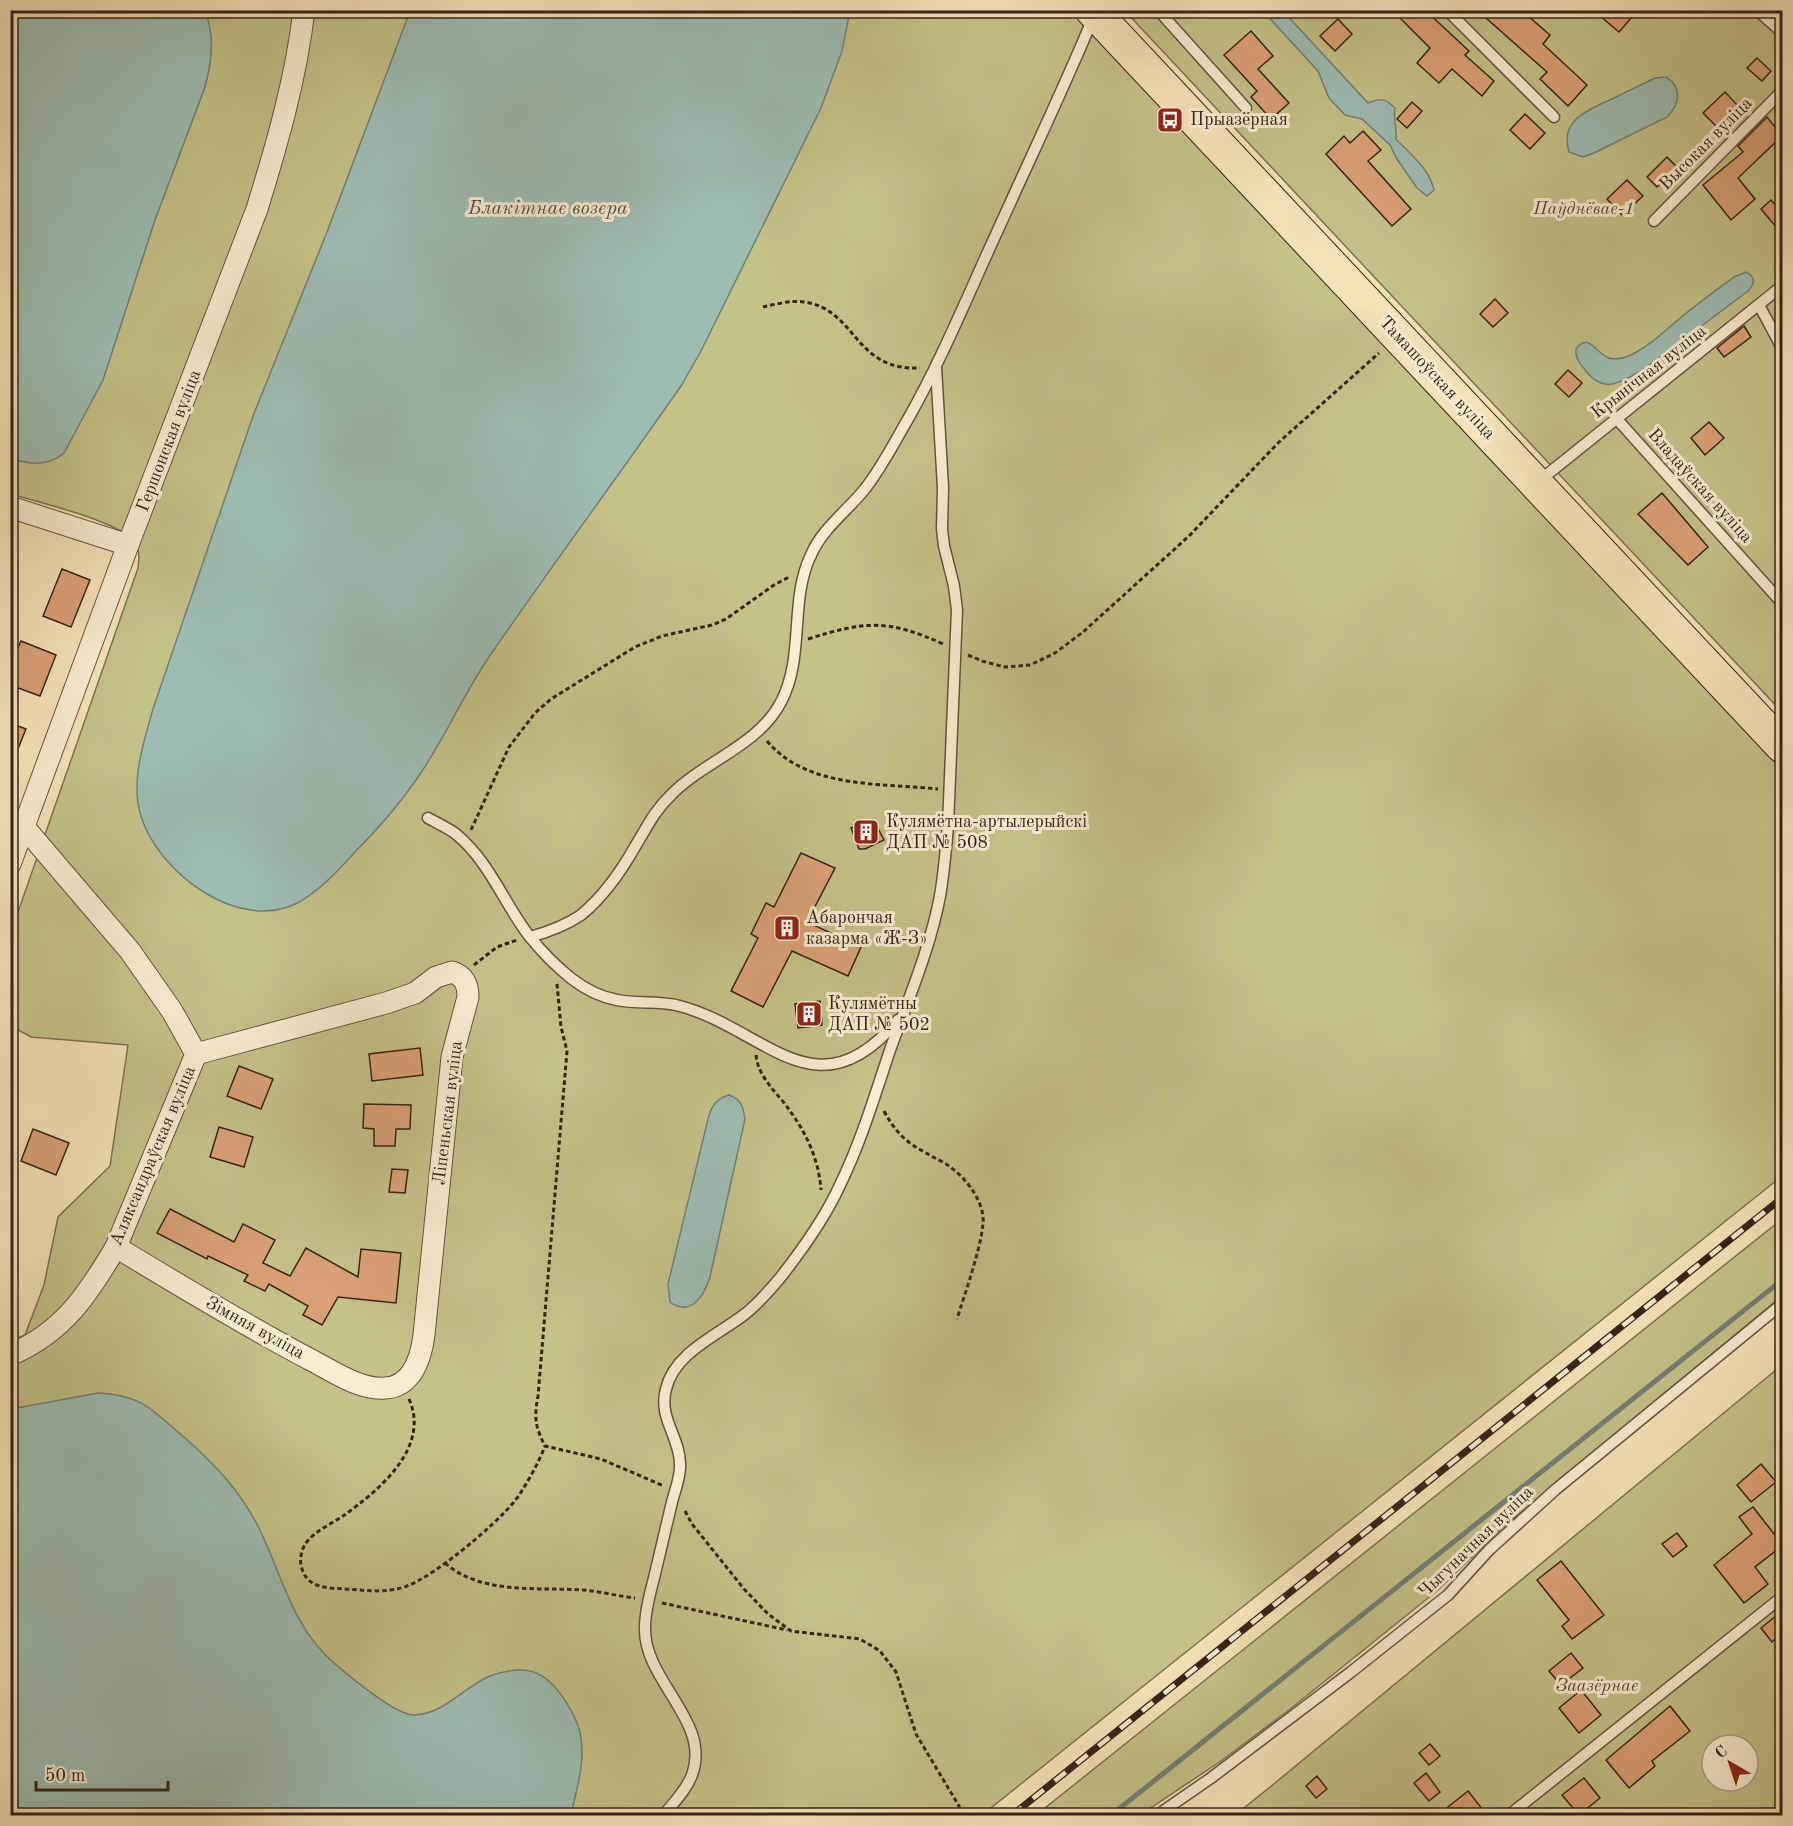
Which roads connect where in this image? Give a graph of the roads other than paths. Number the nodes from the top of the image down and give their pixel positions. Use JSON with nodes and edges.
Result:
{"nodes":[{"id":1,"x":304,"y":10,"type":"edge"},
{"id":2,"x":1158,"y":10,"type":"edge"},
{"id":3,"x":1448,"y":10,"type":"edge"},
{"id":4,"x":1757,"y":10,"type":"edge"},
{"id":5,"x":1095,"y":12,"type":"edge"},
{"id":6,"x":1782,"y":32,"type":"edge"},
{"id":7,"x":1782,"y":91,"type":"edge"},
{"id":8,"x":1246,"y":108,"type":"dead end"},
{"id":9,"x":1554,"y":117,"type":"dead end"},
{"id":10,"x":1654,"y":221,"type":"dead end"},
{"id":11,"x":1782,"y":286,"type":"edge"},
{"id":12,"x":1759,"y":305,"type":"junction"},
{"id":13,"x":1782,"y":348,"type":"edge"},
{"id":14,"x":936,"y":367,"type":"junction"},
{"id":15,"x":1616,"y":418,"type":"junction"},
{"id":16,"x":1536,"y":484,"type":"junction"},
{"id":17,"x":10,"y":507,"type":"edge"},
{"id":18,"x":128,"y":545,"type":"junction"},
{"id":19,"x":1782,"y":603,"type":"edge"},
{"id":20,"x":1782,"y":746,"type":"edge"},
{"id":21,"x":428,"y":818,"type":"dead end"},
{"id":22,"x":24,"y":827,"type":"junction"},
{"id":23,"x":10,"y":864,"type":"edge"},
{"id":24,"x":530,"y":937,"type":"junction"},
{"id":25,"x":903,"y":1013,"type":"junction"},
{"id":26,"x":196,"y":1054,"type":"junction"},
{"id":27,"x":116,"y":1247,"type":"junction"},
{"id":28,"x":1782,"y":1304,"type":"edge"},
{"id":29,"x":10,"y":1355,"type":"edge"},
{"id":30,"x":401,"y":1384,"type":"joint"},
{"id":31,"x":1782,"y":1597,"type":"edge"},
{"id":32,"x":663,"y":1815,"type":"edge"},
{"id":33,"x":1156,"y":1815,"type":"edge"},
{"id":34,"x":1508,"y":1815,"type":"edge"}],
"edges":[{"from":1,"to":18,"type":"street","name":"Гершонская вуліца"},
{"from":2,"to":8,"type":"lane"},
{"from":3,"to":9,"type":"lane"},
{"from":4,"to":6,"type":"lane"},
{"from":5,"to":14,"type":"lane"},
{"from":5,"to":16,"type":"main road","name":"Тамашоўская вуліца"},
{"from":7,"to":10,"type":"lane","name":"Высокая вуліца"},
{"from":11,"to":12,"type":"lane","name":"Крынічная вуліца"},
{"from":12,"to":13,"type":"lane"},
{"from":12,"to":15,"type":"lane","name":"Крынічная вуліца"},
{"from":14,"to":24,"type":"lane"},
{"from":14,"to":25,"type":"lane"},
{"from":15,"to":16,"type":"lane","name":"Крынічная вуліца"},
{"from":15,"to":19,"type":"lane","name":"Владаўская вуліца"},
{"from":16,"to":20,"type":"main road","name":"Тамашоўская вуліца"},
{"from":17,"to":18,"type":"street"},
{"from":18,"to":22,"type":"street","name":"Гершонская вуліца"},
{"from":21,"to":24,"type":"lane"},
{"from":22,"to":23,"type":"street","name":"Гершонская вуліца"},
{"from":22,"to":26,"type":"street","name":"Аляксандраўская вуліца"},
{"from":24,"to":25,"type":"lane"},
{"from":25,"to":32,"type":"lane"},
{"from":26,"to":27,"type":"street","name":"Аляксандраўская вуліца"},
{"from":26,"to":30,"type":"street","name":"Ліпеньская вуліца"},
{"from":27,"to":29,"type":"street","name":"Аляксандраўская вуліца"},
{"from":27,"to":30,"type":"street","name":"Зімняя вуліца"},
{"from":28,"to":33,"type":"lane","name":"Чыгуначная вуліца"},
{"from":31,"to":34,"type":"lane"}]}
